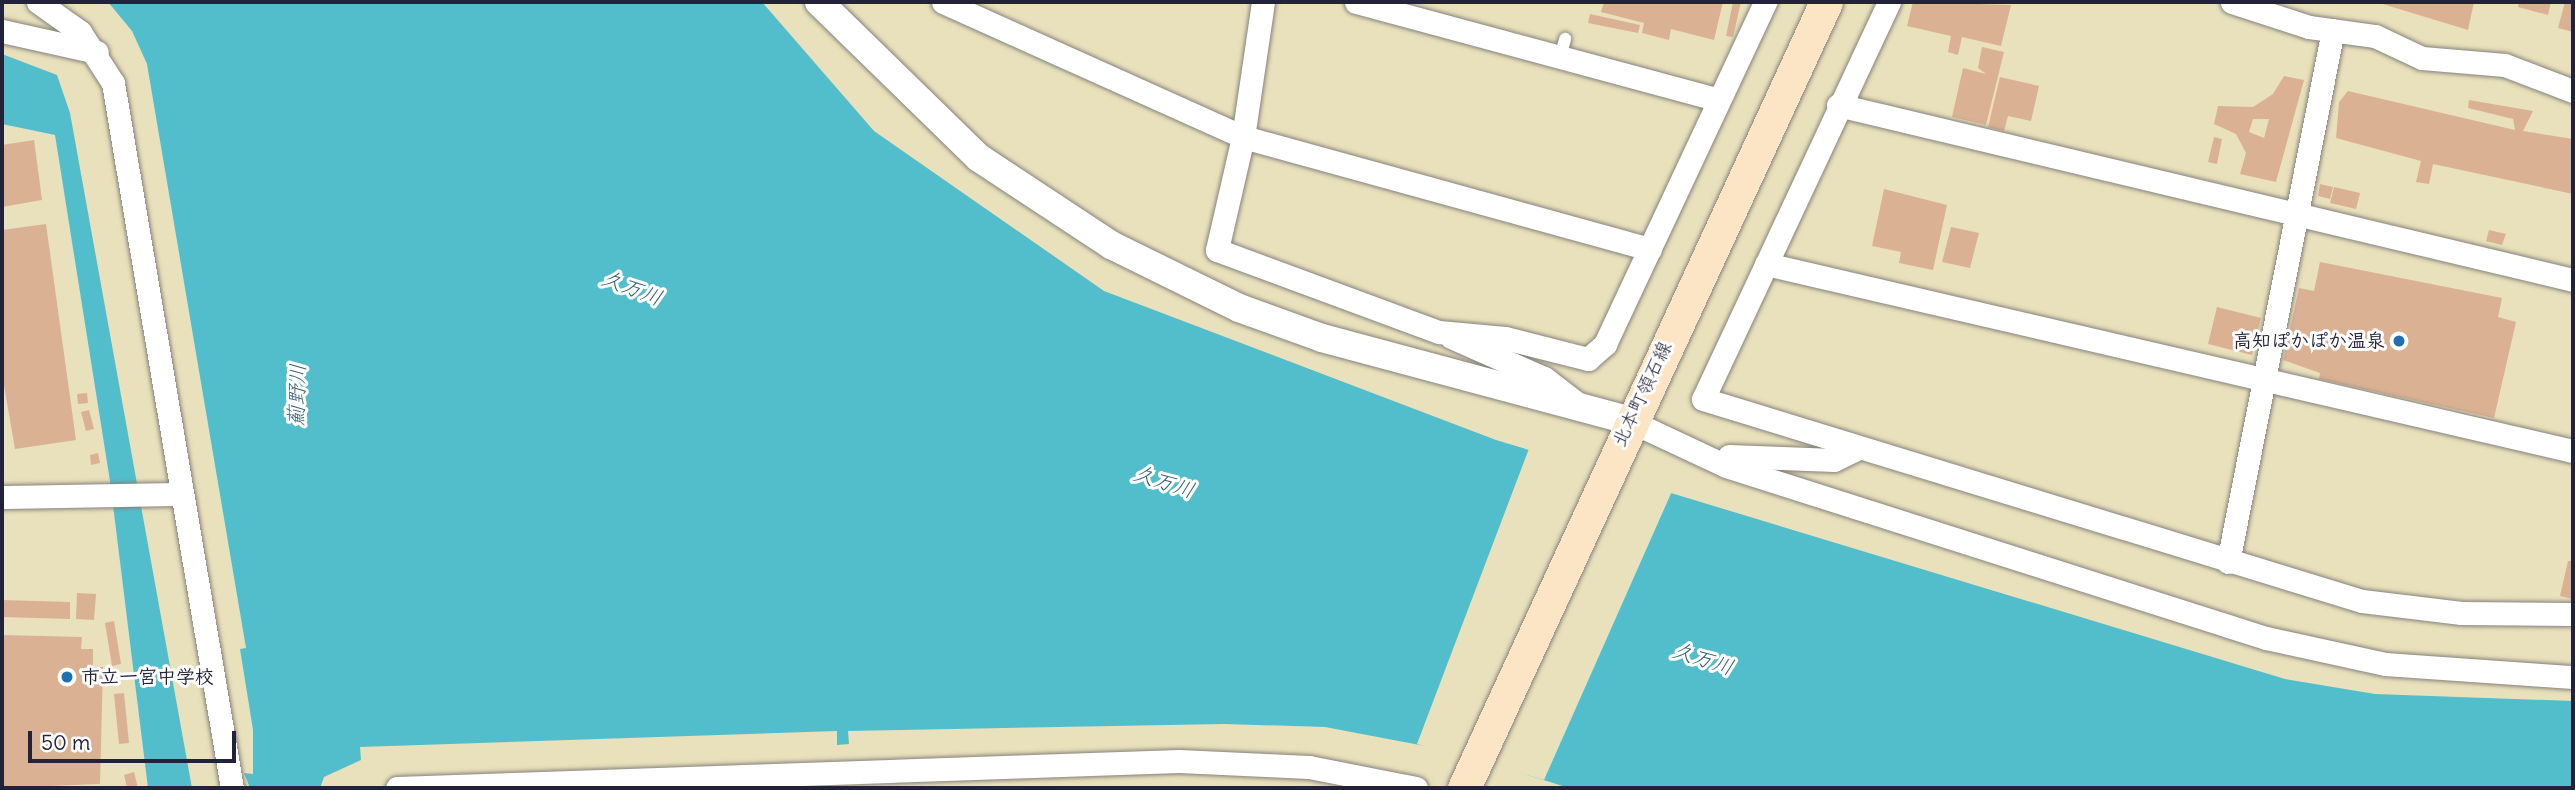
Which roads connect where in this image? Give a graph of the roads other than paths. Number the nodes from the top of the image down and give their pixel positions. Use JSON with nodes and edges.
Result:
{"nodes":[{"id":1,"x":38,"y":2,"type":"edge"},
{"id":2,"x":818,"y":2,"type":"edge"},
{"id":3,"x":943,"y":2,"type":"edge"},
{"id":4,"x":1262,"y":2,"type":"edge"},
{"id":5,"x":1356,"y":2,"type":"edge"},
{"id":6,"x":1765,"y":2,"type":"edge"},
{"id":7,"x":1826,"y":2,"type":"edge"},
{"id":8,"x":1889,"y":2,"type":"edge"},
{"id":9,"x":2232,"y":2,"type":"edge"},
{"id":10,"x":2333,"y":30,"type":"junction"},
{"id":11,"x":2,"y":31,"type":"edge"},
{"id":12,"x":97,"y":52,"type":"junction"},
{"id":13,"x":2573,"y":91,"type":"edge"},
{"id":14,"x":1718,"y":100,"type":"junction"},
{"id":15,"x":1839,"y":105,"type":"junction"},
{"id":16,"x":1243,"y":137,"type":"junction"},
{"id":17,"x":2294,"y":214,"type":"junction"},
{"id":18,"x":1650,"y":249,"type":"junction"},
{"id":19,"x":1766,"y":264,"type":"junction"},
{"id":20,"x":2573,"y":280,"type":"edge"},
{"id":21,"x":1439,"y":332,"type":"junction"},
{"id":22,"x":2263,"y":382,"type":"junction"},
{"id":23,"x":1580,"y":407,"type":"junction"},
{"id":24,"x":1624,"y":430,"type":"junction"},
{"id":25,"x":1859,"y":448,"type":"junction"},
{"id":26,"x":2573,"y":451,"type":"edge"},
{"id":27,"x":1700,"y":452,"type":"junction"},
{"id":28,"x":180,"y":494,"type":"junction"},
{"id":29,"x":2,"y":497,"type":"edge"},
{"id":30,"x":2228,"y":562,"type":"junction"},
{"id":31,"x":2573,"y":614,"type":"edge"},
{"id":32,"x":2573,"y":677,"type":"edge"},
{"id":33,"x":1465,"y":785,"type":"edge"},
{"id":34,"x":232,"y":788,"type":"edge"},
{"id":35,"x":397,"y":788,"type":"edge"},
{"id":36,"x":1415,"y":788,"type":"edge"}],
"edges":[{"from":1,"to":12,"type":"street"},
{"from":2,"to":23,"type":"street"},
{"from":3,"to":16,"type":"street"},
{"from":4,"to":16,"type":"street"},
{"from":5,"to":14,"type":"street"},
{"from":6,"to":14,"type":"street"},
{"from":7,"to":24,"type":"main road","name":"北本町領石線"},
{"from":8,"to":15,"type":"street"},
{"from":9,"to":10,"type":"street"},
{"from":10,"to":13,"type":"street"},
{"from":10,"to":17,"type":"street"},
{"from":11,"to":12,"type":"street"},
{"from":12,"to":28,"type":"street"},
{"from":14,"to":18,"type":"street"},
{"from":15,"to":17,"type":"street"},
{"from":15,"to":19,"type":"street"},
{"from":16,"to":18,"type":"street"},
{"from":16,"to":21,"type":"street"},
{"from":17,"to":20,"type":"street"},
{"from":17,"to":22,"type":"street"},
{"from":18,"to":21,"type":"street"},
{"from":19,"to":22,"type":"street"},
{"from":19,"to":25,"type":"street"},
{"from":21,"to":23,"type":"street"},
{"from":22,"to":26,"type":"street"},
{"from":22,"to":30,"type":"street"},
{"from":23,"to":24,"type":"street"},
{"from":24,"to":27,"type":"street"},
{"from":24,"to":33,"type":"main road","name":"北本町領石線"},
{"from":25,"to":27,"type":"street"},
{"from":25,"to":30,"type":"street"},
{"from":27,"to":32,"type":"street"},
{"from":28,"to":29,"type":"street"},
{"from":28,"to":34,"type":"street"},
{"from":30,"to":31,"type":"street"},
{"from":35,"to":36,"type":"street"}]}
